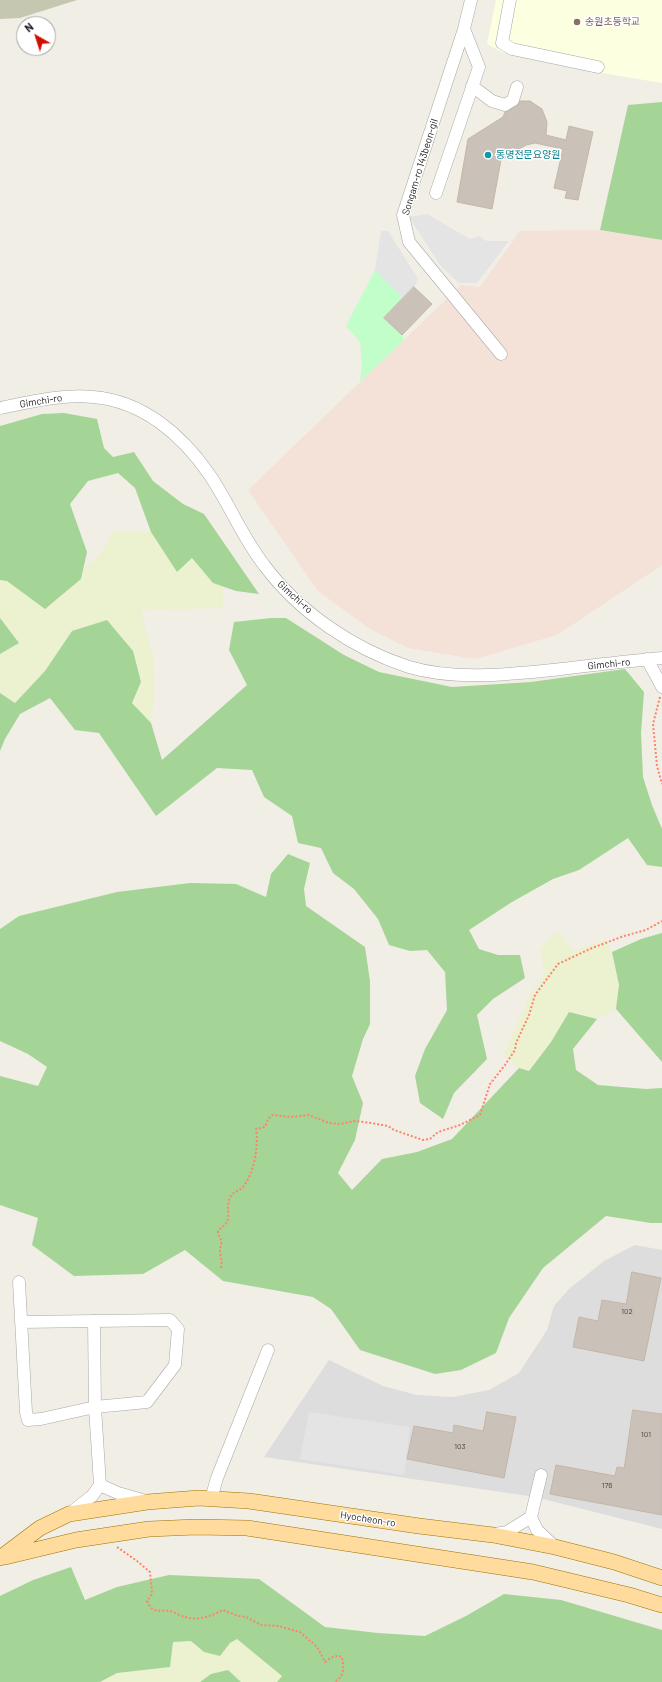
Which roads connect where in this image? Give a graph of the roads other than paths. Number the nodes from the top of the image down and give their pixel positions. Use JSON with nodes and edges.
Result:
{"nodes":[{"id":1,"x":472,"y":0,"type":"edge"},
{"id":2,"x":510,"y":0,"type":"edge"},
{"id":3,"x":464,"y":29,"type":"junction"},
{"id":4,"x":598,"y":67,"type":"dead end"},
{"id":5,"x":472,"y":86,"type":"junction"},
{"id":6,"x":517,"y":87,"type":"dead end"},
{"id":7,"x":436,"y":193,"type":"dead end"},
{"id":8,"x":501,"y":354,"type":"dead end"},
{"id":9,"x":0,"y":408,"type":"edge"},
{"id":10,"x":662,"y":658,"type":"edge"},
{"id":11,"x":647,"y":659,"type":"junction"},
{"id":12,"x":662,"y":687,"type":"edge"},
{"id":13,"x":19,"y":1282,"type":"dead end"},
{"id":14,"x":94,"y":1321,"type":"junction"},
{"id":15,"x":21,"y":1322,"type":"junction"},
{"id":16,"x":268,"y":1350,"type":"dead end"},
{"id":17,"x":95,"y":1407,"type":"junction"},
{"id":18,"x":541,"y":1475,"type":"dead end"},
{"id":19,"x":100,"y":1484,"type":"junction"},
{"id":20,"x":211,"y":1498,"type":"junction"},
{"id":21,"x":147,"y":1502,"type":"junction"},
{"id":22,"x":69,"y":1514,"type":"junction"},
{"id":23,"x":531,"y":1517,"type":"junction"},
{"id":24,"x":493,"y":1535,"type":"junction"},
{"id":25,"x":555,"y":1547,"type":"junction"},
{"id":26,"x":0,"y":1558,"type":"edge"},
{"id":27,"x":662,"y":1578,"type":"edge"},
{"id":28,"x":662,"y":1605,"type":"edge"}],
"edges":[{"from":1,"to":3,"type":"street","name":"Songam-ro 143beon-gil"},
{"from":2,"to":4,"type":"street"},
{"from":3,"to":5,"type":"street"},
{"from":3,"to":8,"type":"street","name":"Songam-ro 143beon-gil"},
{"from":5,"to":6,"type":"street"},
{"from":5,"to":7,"type":"street"},
{"from":9,"to":11,"type":"street","name":"Gimchi-ro"},
{"from":10,"to":11,"type":"street","name":"Gimchi-ro"},
{"from":11,"to":12,"type":"street"},
{"from":13,"to":15,"type":"street"},
{"from":14,"to":15,"type":"street"},
{"from":14,"to":17,"type":"street"},
{"from":14,"to":17,"type":"street"},
{"from":15,"to":17,"type":"street"},
{"from":16,"to":20,"type":"street"},
{"from":17,"to":19,"type":"street"},
{"from":18,"to":23,"type":"street"},
{"from":19,"to":21,"type":"street"},
{"from":19,"to":22,"type":"street"},
{"from":20,"to":21,"type":"main road","name":"Hyocheon-ro"},
{"from":20,"to":24,"type":"main road","name":"Hyocheon-ro"},
{"from":21,"to":22,"type":"main road","name":"Hyocheon-ro"},
{"from":22,"to":26,"type":"main road","name":"Hyocheon-ro"},
{"from":23,"to":24,"type":"street"},
{"from":23,"to":25,"type":"street"},
{"from":24,"to":25,"type":"main road","name":"Hyocheon-ro"},
{"from":25,"to":27,"type":"main road","name":"Hyocheon-ro"},
{"from":26,"to":28,"type":"main road"}]}
